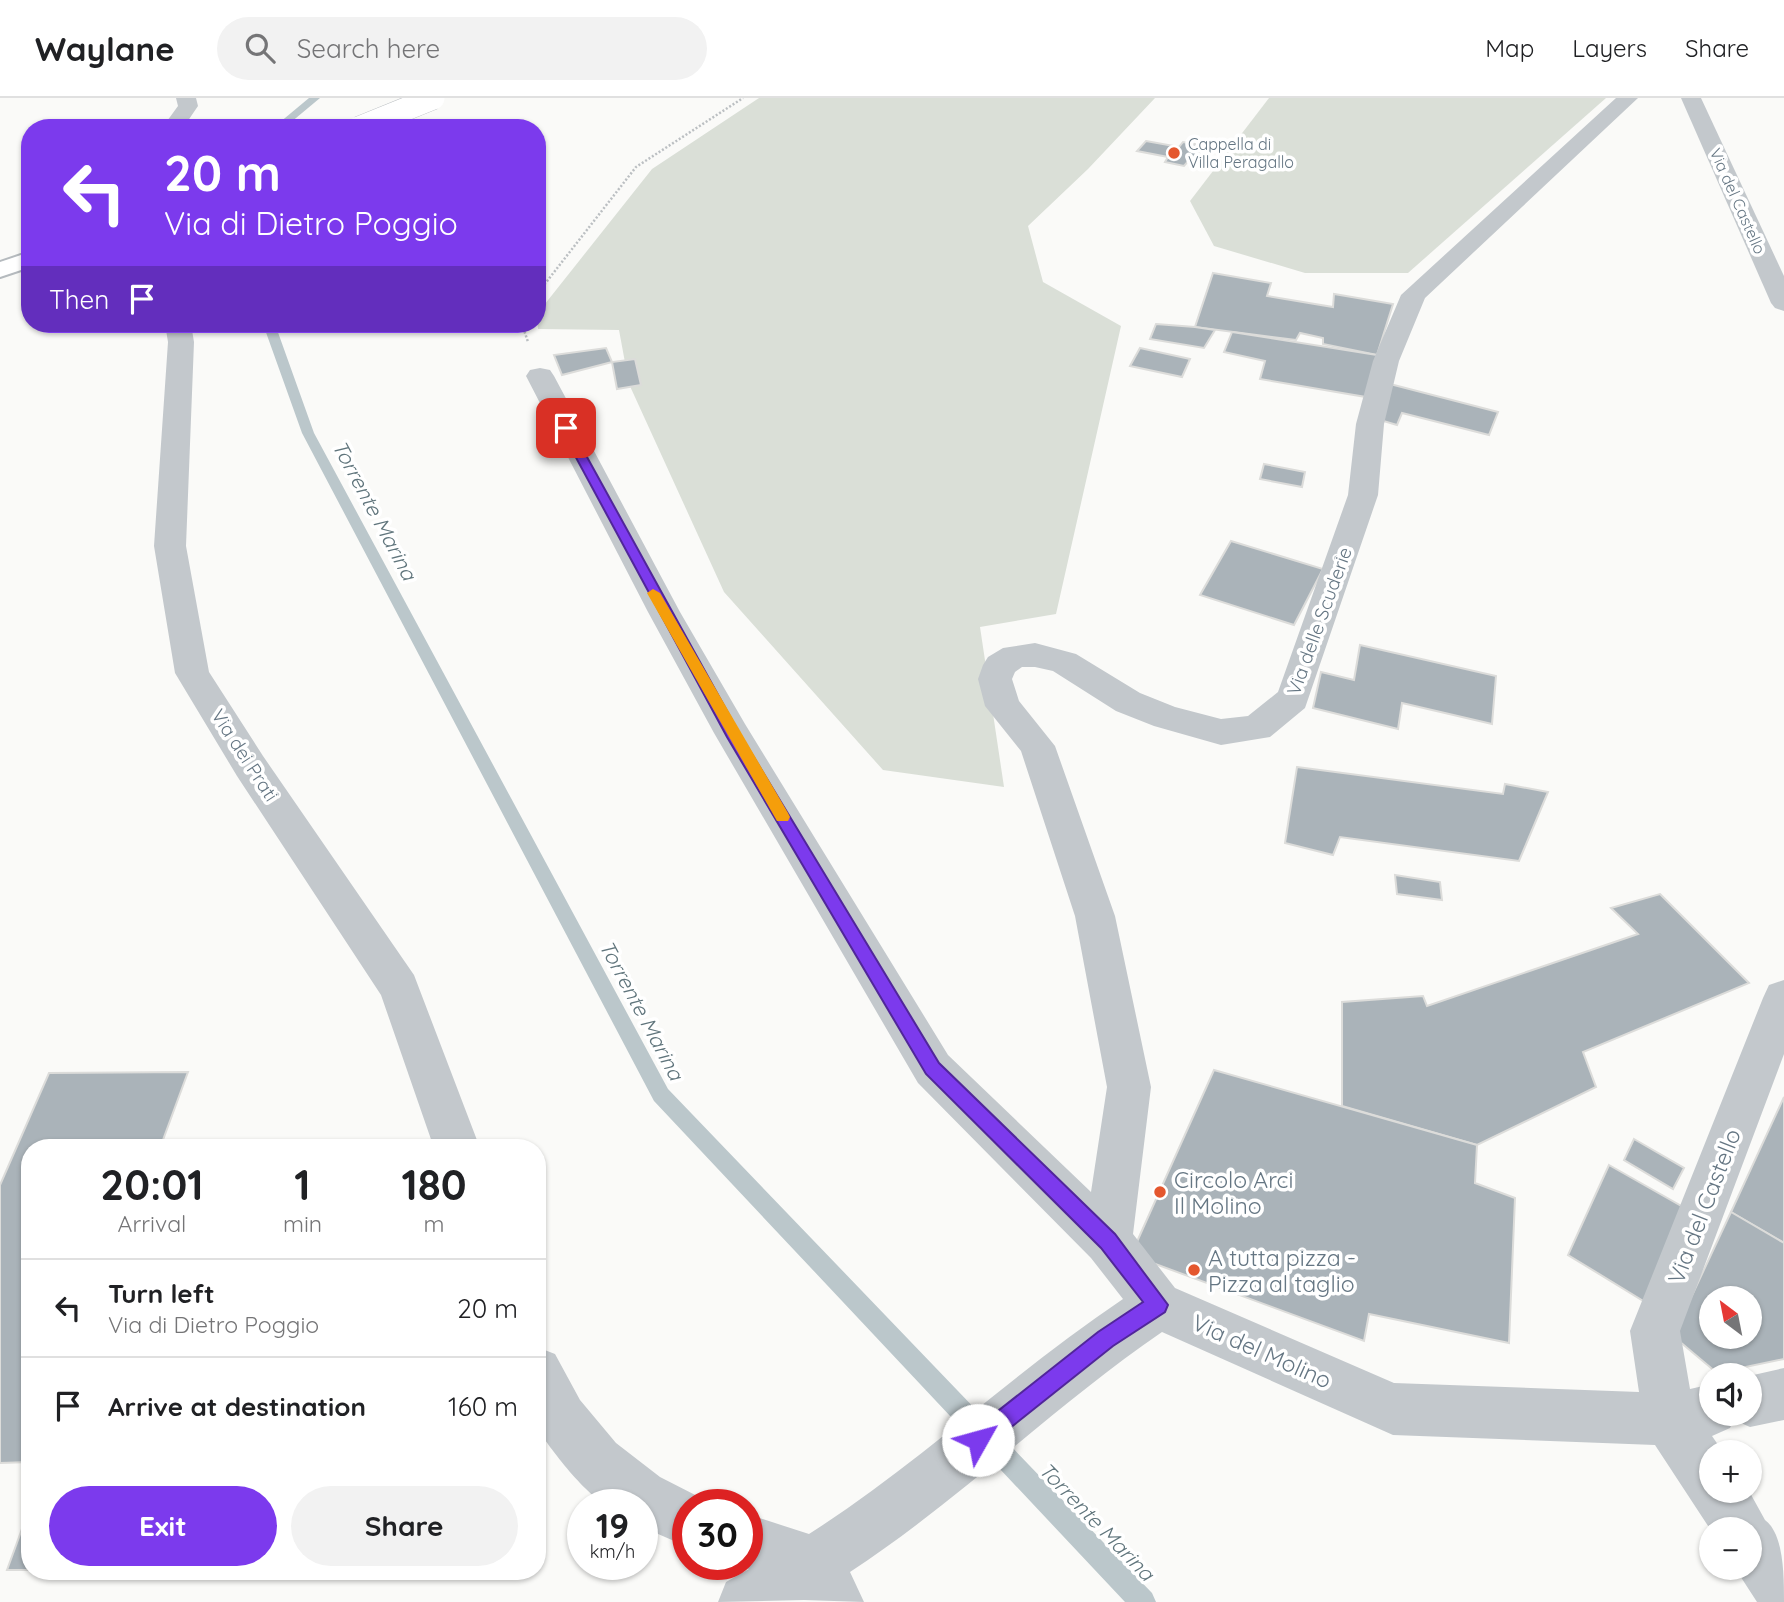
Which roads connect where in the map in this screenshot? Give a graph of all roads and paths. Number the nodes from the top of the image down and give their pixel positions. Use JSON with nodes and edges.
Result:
{"nodes":[{"id":1,"x":186,"y":98,"type":"edge"},
{"id":2,"x":433,"y":98,"type":"edge"},
{"id":3,"x":743,"y":98,"type":"edge"},
{"id":4,"x":1628,"y":98,"type":"edge"},
{"id":5,"x":1691,"y":98,"type":"edge"},
{"id":6,"x":179,"y":119,"type":"edge"},
{"id":7,"x":381,"y":119,"type":"edge"},
{"id":8,"x":21,"y":262,"type":"edge"},
{"id":9,"x":0,"y":270,"type":"edge"},
{"id":10,"x":546,"y":282,"type":"edge"},
{"id":11,"x":1784,"y":303,"type":"edge"},
{"id":12,"x":180,"y":333,"type":"edge"},
{"id":13,"x":540,"y":376,"type":"dead end"},
{"id":14,"x":1784,"y":998,"type":"edge"},
{"id":15,"x":454,"y":1139,"type":"edge"},
{"id":16,"x":1108,"y":1241,"type":"junction"},
{"id":17,"x":1158,"y":1305,"type":"junction"},
{"id":18,"x":1784,"y":1394,"type":"edge"},
{"id":19,"x":546,"y":1397,"type":"edge"},
{"id":20,"x":1762,"y":1399,"type":"edge"},
{"id":21,"x":1690,"y":1414,"type":"edge"},
{"id":22,"x":1699,"y":1442,"type":"edge"},
{"id":23,"x":672,"y":1514,"type":"edge"},
{"id":24,"x":763,"y":1549,"type":"edge"},
{"id":25,"x":1762,"y":1559,"type":"edge"},
{"id":26,"x":825,"y":1582,"type":"edge"},
{"id":27,"x":1784,"y":1593,"type":"edge"},
{"id":28,"x":746,"y":1602,"type":"edge"}],
"edges":[{"from":1,"to":6,"type":"street"},
{"from":2,"to":7,"type":"main road","bridge":true},
{"from":3,"to":10,"type":"path"},
{"from":4,"to":16,"type":"street","name":"Via delle Scuderie"},
{"from":5,"to":11,"type":"street","name":"Via del Castello"},
{"from":8,"to":9,"type":"main road"},
{"from":12,"to":15,"type":"street","name":"Via dei Prati"},
{"from":13,"to":16,"type":"street"},
{"from":14,"to":21,"type":"street","name":"Via del Castello"},
{"from":16,"to":17,"type":"street"},
{"from":17,"to":21,"type":"street","name":"Via del Molino"},
{"from":17,"to":26,"type":"street"},
{"from":18,"to":20,"type":"street"},
{"from":19,"to":23,"type":"street"},
{"from":21,"to":22,"type":"street"},
{"from":24,"to":26,"type":"street"},
{"from":25,"to":27,"type":"street"},
{"from":26,"to":28,"type":"street"}]}
